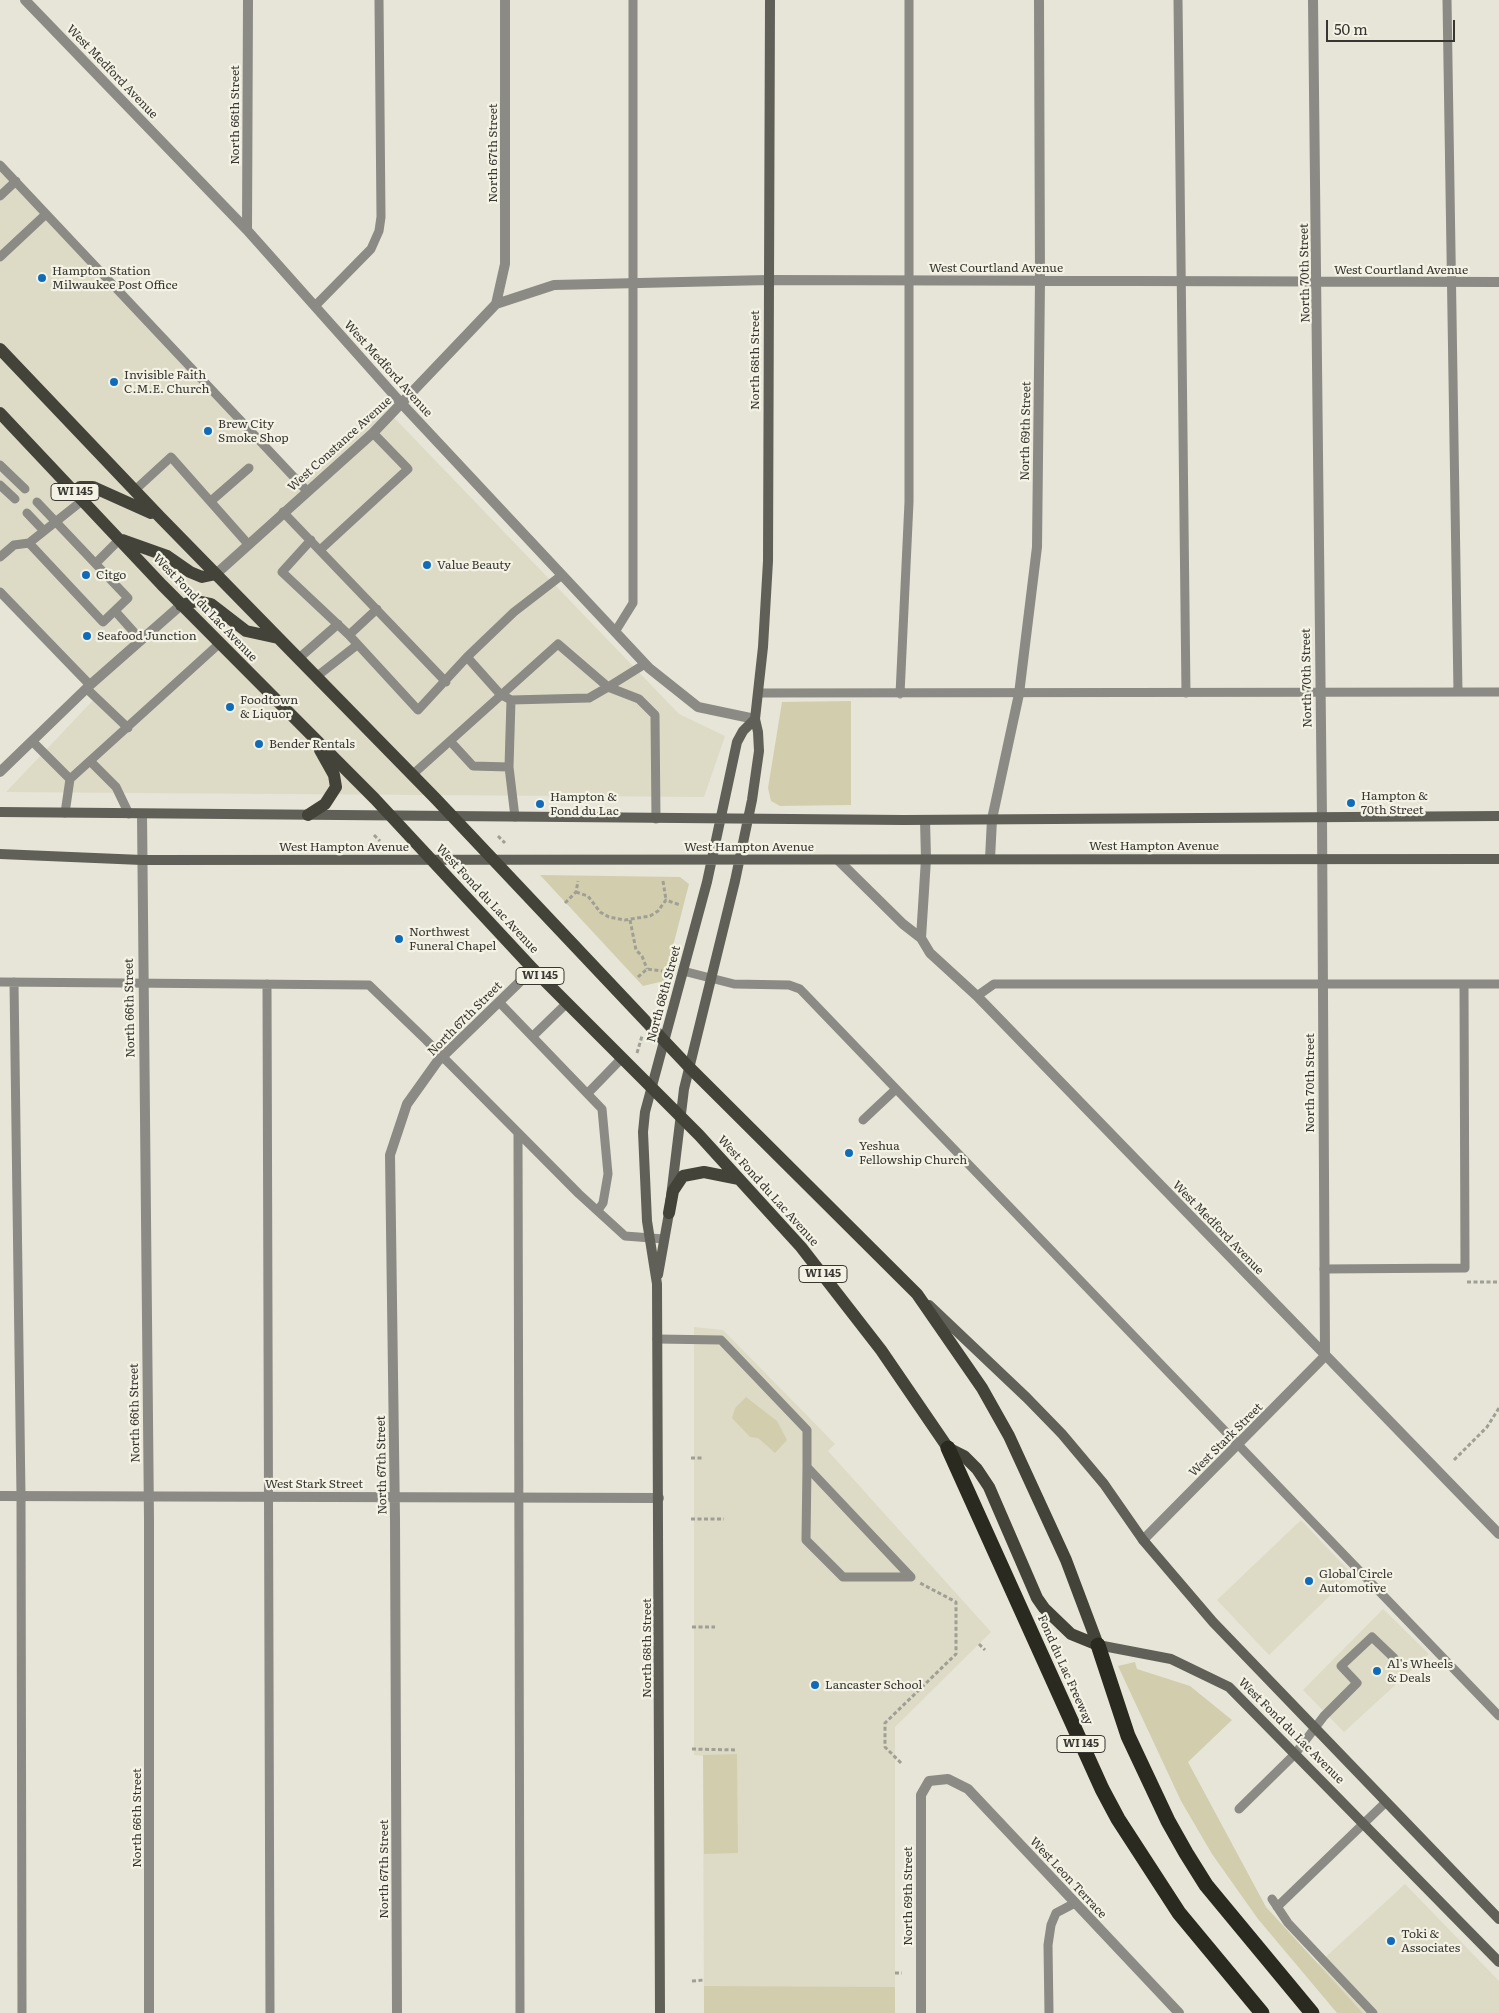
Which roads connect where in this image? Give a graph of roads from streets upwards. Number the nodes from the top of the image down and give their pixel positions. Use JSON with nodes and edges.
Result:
{"nodes":[{"id":1,"x":25,"y":0,"type":"edge"},
{"id":2,"x":248,"y":0,"type":"edge"},
{"id":3,"x":505,"y":0,"type":"edge"},
{"id":4,"x":770,"y":0,"type":"edge"},
{"id":5,"x":1039,"y":0,"type":"edge"},
{"id":6,"x":1313,"y":0,"type":"edge"},
{"id":7,"x":247,"y":230,"type":"junction"},
{"id":8,"x":768,"y":280,"type":"junction"},
{"id":9,"x":1040,"y":280,"type":"junction"},
{"id":10,"x":1318,"y":282,"type":"junction"},
{"id":11,"x":1499,"y":282,"type":"edge"},
{"id":12,"x":496,"y":304,"type":"junction"},
{"id":13,"x":0,"y":348,"type":"edge"},
{"id":14,"x":402,"y":404,"type":"junction"},
{"id":15,"x":0,"y":414,"type":"edge"},
{"id":16,"x":79,"y":496,"type":"junction"},
{"id":17,"x":160,"y":517,"type":"junction"},
{"id":18,"x":120,"y":539,"type":"junction"},
{"id":19,"x":216,"y":574,"type":"junction"},
{"id":20,"x":182,"y":605,"type":"junction"},
{"id":21,"x":278,"y":638,"type":"junction"},
{"id":22,"x":755,"y":720,"type":"junction"},
{"id":23,"x":315,"y":739,"type":"junction"},
{"id":24,"x":0,"y":772,"type":"edge"},
{"id":25,"x":0,"y":812,"type":"edge"},
{"id":26,"x":142,"y":814,"type":"junction"},
{"id":27,"x":308,"y":815,"type":"junction"},
{"id":28,"x":390,"y":816,"type":"junction"},
{"id":29,"x":1322,"y":816,"type":"junction"},
{"id":30,"x":1499,"y":816,"type":"edge"},
{"id":31,"x":452,"y":817,"type":"junction"},
{"id":32,"x":720,"y":819,"type":"junction"},
{"id":33,"x":748,"y":819,"type":"junction"},
{"id":34,"x":992,"y":819,"type":"junction"},
{"id":35,"x":925,"y":820,"type":"junction"},
{"id":36,"x":0,"y":854,"type":"edge"},
{"id":37,"x":990,"y":858,"type":"junction"},
{"id":38,"x":1321,"y":858,"type":"junction"},
{"id":39,"x":926,"y":859,"type":"junction"},
{"id":40,"x":1499,"y":859,"type":"edge"},
{"id":41,"x":142,"y":860,"type":"junction"},
{"id":42,"x":432,"y":860,"type":"junction"},
{"id":43,"x":711,"y":860,"type":"junction"},
{"id":44,"x":740,"y":860,"type":"junction"},
{"id":45,"x":838,"y":860,"type":"junction"},
{"id":46,"x":493,"y":861,"type":"junction"},
{"id":47,"x":921,"y":938,"type":"junction"},
{"id":48,"x":533,"y":969,"type":"junction"},
{"id":49,"x":665,"y":1040,"type":"junction"},
{"id":50,"x":689,"y":1067,"type":"junction"},
{"id":51,"x":652,"y":1088,"type":"junction"},
{"id":52,"x":680,"y":1116,"type":"junction"},
{"id":53,"x":740,"y":1180,"type":"junction"},
{"id":54,"x":669,"y":1213,"type":"junction"},
{"id":55,"x":657,"y":1284,"type":"junction"},
{"id":56,"x":917,"y":1294,"type":"junction"},
{"id":57,"x":1325,"y":1356,"type":"junction"},
{"id":58,"x":948,"y":1448,"type":"junction"},
{"id":59,"x":0,"y":1496,"type":"edge"},
{"id":60,"x":149,"y":1497,"type":"junction"},
{"id":61,"x":395,"y":1497,"type":"junction"},
{"id":62,"x":659,"y":1498,"type":"junction"},
{"id":63,"x":1499,"y":1534,"type":"edge"},
{"id":64,"x":1143,"y":1540,"type":"junction"},
{"id":65,"x":1098,"y":1645,"type":"junction"},
{"id":66,"x":929,"y":1781,"type":"joint"},
{"id":67,"x":1499,"y":1919,"type":"edge"},
{"id":68,"x":1499,"y":1962,"type":"edge"},
{"id":69,"x":149,"y":2013,"type":"edge"},
{"id":70,"x":396,"y":2013,"type":"edge"},
{"id":71,"x":660,"y":2013,"type":"edge"},
{"id":72,"x":921,"y":2013,"type":"edge"},
{"id":73,"x":1179,"y":2013,"type":"edge"},
{"id":74,"x":1262,"y":2013,"type":"edge"},
{"id":75,"x":1312,"y":2013,"type":"edge"}],
"edges":[{"from":1,"to":7,"type":"street","name":"West Medford Avenue"},
{"from":2,"to":7,"type":"street","name":"North 66th Street"},
{"from":3,"to":12,"type":"street","name":"North 67th Street"},
{"from":4,"to":8,"type":"street","name":"North 68th Street"},
{"from":5,"to":9,"type":"street","name":"North 69th Street"},
{"from":6,"to":10,"type":"street","name":"North 70th Street"},
{"from":7,"to":14,"type":"street","name":"West Medford Avenue"},
{"from":8,"to":9,"type":"street","name":"West Courtland Avenue"},
{"from":8,"to":12,"type":"street","name":"West Courtland Avenue"},
{"from":8,"to":22,"type":"street","name":"North 68th Street"},
{"from":9,"to":10,"type":"street","name":"West Courtland Avenue"},
{"from":9,"to":34,"type":"street","name":"North 69th Street"},
{"from":10,"to":11,"type":"street","name":"West Courtland Avenue"},
{"from":10,"to":29,"type":"street","name":"North 70th Street"},
{"from":12,"to":14,"type":"street","name":"West Constance Avenue"},
{"from":13,"to":17,"type":"main road","name":"West Fond du Lac Avenue"},
{"from":14,"to":19,"type":"street","name":"West Constance Avenue"},
{"from":14,"to":22,"type":"street","name":"West Medford Avenue"},
{"from":15,"to":16,"type":"main road","name":"West Fond du Lac Avenue","number":"WI 145"},
{"from":16,"to":17,"type":"main road"},
{"from":16,"to":18,"type":"main road","name":"West Fond du Lac Avenue","number":"WI 145"},
{"from":17,"to":19,"type":"main road","name":"West Fond du Lac Avenue"},
{"from":18,"to":19,"type":"main road"},
{"from":18,"to":20,"type":"main road","name":"West Fond du Lac Avenue","number":"WI 145"},
{"from":19,"to":21,"type":"main road","name":"West Fond du Lac Avenue"},
{"from":20,"to":21,"type":"main road"},
{"from":20,"to":23,"type":"main road","name":"West Fond du Lac Avenue","number":"WI 145"},
{"from":20,"to":24,"type":"street"},
{"from":21,"to":31,"type":"main road","name":"West Fond du Lac Avenue"},
{"from":22,"to":32,"type":"street","name":"North 68th Street"},
{"from":22,"to":33,"type":"street","name":"North 68th Street"},
{"from":23,"to":27,"type":"main road"},
{"from":23,"to":28,"type":"main road","name":"West Fond du Lac Avenue","number":"WI 145"},
{"from":25,"to":26,"type":"street"},
{"from":26,"to":27,"type":"street"},
{"from":26,"to":41,"type":"street","name":"North 66th Street"},
{"from":27,"to":28,"type":"street"},
{"from":28,"to":31,"type":"street"},
{"from":28,"to":42,"type":"main road","name":"West Fond du Lac Avenue","number":"WI 145"},
{"from":29,"to":30,"type":"street"},
{"from":29,"to":34,"type":"street"},
{"from":29,"to":38,"type":"street","name":"North 70th Street"},
{"from":31,"to":32,"type":"street"},
{"from":31,"to":46,"type":"main road","name":"West Fond du Lac Avenue"},
{"from":32,"to":33,"type":"street"},
{"from":32,"to":43,"type":"street","name":"North 68th Street"},
{"from":33,"to":35,"type":"street"},
{"from":33,"to":44,"type":"street","name":"North 68th Street"},
{"from":34,"to":35,"type":"street"},
{"from":34,"to":37,"type":"street","name":"North 69th Street"},
{"from":35,"to":39,"type":"street"},
{"from":36,"to":41,"type":"street","name":"West Hampton Avenue"},
{"from":37,"to":38,"type":"street","name":"West Hampton Avenue"},
{"from":37,"to":39,"type":"street","name":"West Hampton Avenue"},
{"from":38,"to":40,"type":"street","name":"West Hampton Avenue"},
{"from":38,"to":57,"type":"street","name":"North 70th Street"},
{"from":39,"to":45,"type":"street","name":"West Hampton Avenue"},
{"from":39,"to":47,"type":"street"},
{"from":41,"to":42,"type":"street","name":"West Hampton Avenue"},
{"from":41,"to":60,"type":"street","name":"North 66th Street"},
{"from":42,"to":46,"type":"street","name":"West Hampton Avenue"},
{"from":42,"to":48,"type":"main road","name":"West Fond du Lac Avenue","number":"WI 145"},
{"from":43,"to":44,"type":"street","name":"West Hampton Avenue"},
{"from":43,"to":46,"type":"street","name":"West Hampton Avenue"},
{"from":43,"to":49,"type":"street","name":"North 68th Street"},
{"from":44,"to":45,"type":"street","name":"West Hampton Avenue"},
{"from":44,"to":50,"type":"street","name":"North 68th Street"},
{"from":45,"to":47,"type":"street","name":"West Medford Avenue"},
{"from":46,"to":49,"type":"main road","name":"West Fond du Lac Avenue"},
{"from":47,"to":57,"type":"street","name":"West Medford Avenue"},
{"from":48,"to":51,"type":"main road","name":"West Fond du Lac Avenue","number":"WI 145"},
{"from":48,"to":61,"type":"street","name":"North 67th Street"},
{"from":49,"to":50,"type":"main road","name":"West Fond du Lac Avenue"},
{"from":49,"to":51,"type":"street","name":"North 68th Street"},
{"from":50,"to":52,"type":"street","name":"North 68th Street"},
{"from":50,"to":56,"type":"main road","name":"West Fond du Lac Avenue"},
{"from":51,"to":52,"type":"main road","name":"West Fond du Lac Avenue","number":"WI 145"},
{"from":51,"to":55,"type":"street","name":"North 68th Street"},
{"from":52,"to":53,"type":"main road","name":"West Fond du Lac Avenue","number":"WI 145"},
{"from":52,"to":54,"type":"street","name":"North 68th Street"},
{"from":53,"to":54,"type":"main road"},
{"from":53,"to":58,"type":"main road","name":"West Fond du Lac Avenue","number":"WI 145"},
{"from":54,"to":55,"type":"street","name":"North 68th Street"},
{"from":55,"to":62,"type":"street","name":"North 68th Street"},
{"from":56,"to":64,"type":"street","name":"West Fond du Lac Avenue"},
{"from":56,"to":65,"type":"main road","name":"West Fond du Lac Avenue"},
{"from":57,"to":63,"type":"street","name":"West Medford Avenue"},
{"from":57,"to":64,"type":"street","name":"West Stark Street"},
{"from":58,"to":65,"type":"main road"},
{"from":58,"to":74,"type":"highway","name":"Fond du Lac Freeway","number":"WI 145"},
{"from":59,"to":60,"type":"street","name":"West Stark Street"},
{"from":60,"to":61,"type":"street","name":"West Stark Street"},
{"from":60,"to":69,"type":"street","name":"North 66th Street"},
{"from":61,"to":62,"type":"street","name":"West Stark Street"},
{"from":61,"to":70,"type":"street","name":"North 67th Street"},
{"from":62,"to":71,"type":"street","name":"North 68th Street"},
{"from":64,"to":67,"type":"street","name":"West Fond du Lac Avenue"},
{"from":65,"to":68,"type":"street","name":"West Fond du Lac Avenue"},
{"from":65,"to":75,"type":"highway"},
{"from":66,"to":72,"type":"street","name":"North 69th Street"},
{"from":66,"to":73,"type":"street","name":"West Leon Terrace"}]}
